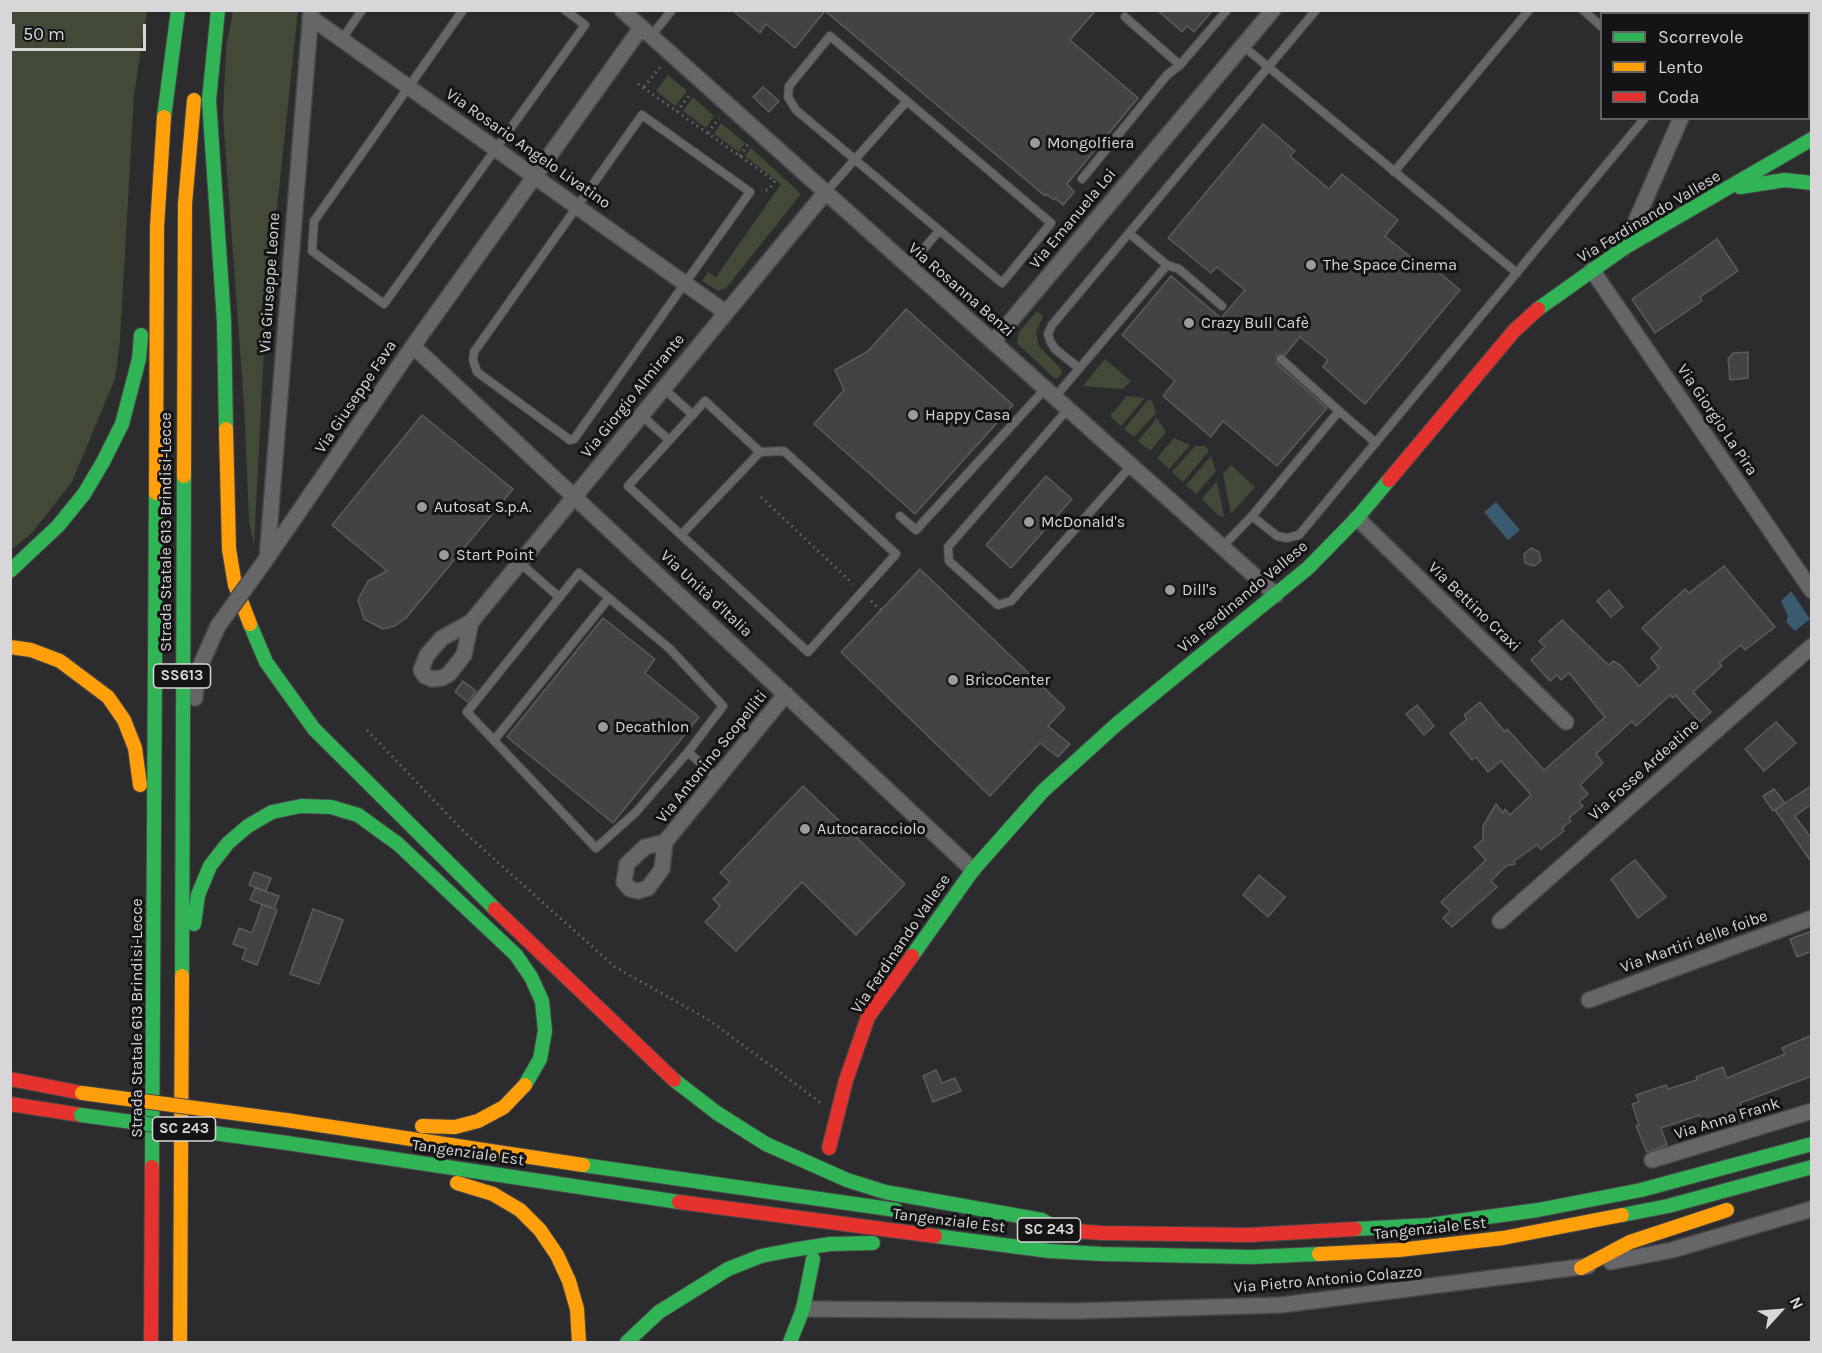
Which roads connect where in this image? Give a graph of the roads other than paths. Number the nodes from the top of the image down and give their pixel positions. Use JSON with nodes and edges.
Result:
{"nodes":[{"id":1,"x":178,"y":10,"type":"edge"},
{"id":2,"x":206,"y":10,"type":"edge"},
{"id":3,"x":218,"y":10,"type":"edge"},
{"id":4,"x":362,"y":10,"type":"edge"},
{"id":5,"x":463,"y":10,"type":"edge"},
{"id":6,"x":565,"y":10,"type":"edge"},
{"id":7,"x":622,"y":10,"type":"edge"},
{"id":8,"x":672,"y":10,"type":"edge"},
{"id":9,"x":1227,"y":10,"type":"edge"},
{"id":10,"x":1273,"y":10,"type":"edge"},
{"id":11,"x":1316,"y":10,"type":"edge"},
{"id":12,"x":1529,"y":10,"type":"edge"},
{"id":13,"x":1582,"y":10,"type":"edge"},
{"id":14,"x":311,"y":14,"type":"edge"},
{"id":15,"x":1125,"y":17,"type":"dead end"},
{"id":16,"x":1600,"y":25,"type":"edge"},
{"id":17,"x":646,"y":32,"type":"junction"},
{"id":18,"x":342,"y":39,"type":"junction"},
{"id":19,"x":1243,"y":46,"type":"junction"},
{"id":20,"x":1180,"y":65,"type":"junction"},
{"id":21,"x":198,"y":66,"type":"dead end"},
{"id":22,"x":1267,"y":68,"type":"junction"},
{"id":23,"x":408,"y":86,"type":"junction"},
{"id":24,"x":195,"y":88,"type":"dead end"},
{"id":25,"x":166,"y":92,"type":"junction"},
{"id":26,"x":907,"y":101,"type":"junction"},
{"id":27,"x":1643,"y":120,"type":"edge"},
{"id":28,"x":1680,"y":120,"type":"edge"},
{"id":29,"x":1812,"y":139,"type":"edge"},
{"id":30,"x":496,"y":148,"type":"junction"},
{"id":31,"x":856,"y":161,"type":"junction"},
{"id":32,"x":1394,"y":172,"type":"junction"},
{"id":33,"x":536,"y":176,"type":"junction"},
{"id":34,"x":1082,"y":179,"type":"dead end"},
{"id":35,"x":1812,"y":183,"type":"edge"},
{"id":36,"x":1721,"y":192,"type":"junction"},
{"id":37,"x":825,"y":193,"type":"junction"},
{"id":38,"x":576,"y":206,"type":"junction"},
{"id":39,"x":939,"y":231,"type":"junction"},
{"id":40,"x":1130,"y":234,"type":"junction"},
{"id":41,"x":1624,"y":248,"type":"junction"},
{"id":42,"x":1167,"y":266,"type":"junction"},
{"id":43,"x":908,"y":267,"type":"junction"},
{"id":44,"x":1592,"y":270,"type":"junction"},
{"id":45,"x":1517,"y":273,"type":"junction"},
{"id":46,"x":686,"y":284,"type":"junction"},
{"id":47,"x":1222,"y":306,"type":"dead end"},
{"id":48,"x":725,"y":312,"type":"junction"},
{"id":49,"x":993,"y":342,"type":"junction"},
{"id":50,"x":413,"y":346,"type":"junction"},
{"id":51,"x":1281,"y":359,"type":"dead end"},
{"id":52,"x":1079,"y":368,"type":"junction"},
{"id":53,"x":663,"y":388,"type":"junction"},
{"id":54,"x":1050,"y":393,"type":"junction"},
{"id":55,"x":1068,"y":409,"type":"junction"},
{"id":56,"x":1339,"y":411,"type":"junction"},
{"id":57,"x":641,"y":415,"type":"junction"},
{"id":58,"x":693,"y":415,"type":"junction"},
{"id":59,"x":669,"y":440,"type":"junction"},
{"id":60,"x":1376,"y":443,"type":"junction"},
{"id":61,"x":760,"y":452,"type":"junction"},
{"id":62,"x":1131,"y":466,"type":"junction"},
{"id":63,"x":575,"y":496,"type":"junction"},
{"id":64,"x":900,"y":516,"type":"dead end"},
{"id":65,"x":1252,"y":516,"type":"junction"},
{"id":66,"x":1357,"y":518,"type":"junction"},
{"id":67,"x":681,"y":536,"type":"junction"},
{"id":68,"x":1222,"y":547,"type":"junction"},
{"id":69,"x":267,"y":558,"type":"junction"},
{"id":70,"x":520,"y":563,"type":"junction"},
{"id":71,"x":10,"y":571,"type":"edge"},
{"id":72,"x":1812,"y":591,"type":"edge"},
{"id":73,"x":1276,"y":595,"type":"junction"},
{"id":74,"x":559,"y":597,"type":"junction"},
{"id":75,"x":609,"y":598,"type":"junction"},
{"id":76,"x":471,"y":622,"type":"dead end"},
{"id":77,"x":1812,"y":646,"type":"edge"},
{"id":78,"x":10,"y":647,"type":"edge"},
{"id":79,"x":786,"y":694,"type":"junction"},
{"id":80,"x":1566,"y":722,"type":"dead end"},
{"id":81,"x":495,"y":739,"type":"junction"},
{"id":82,"x":688,"y":752,"type":"junction"},
{"id":83,"x":717,"y":778,"type":"junction"},
{"id":84,"x":182,"y":820,"type":"junction"},
{"id":85,"x":665,"y":842,"type":"dead end"},
{"id":86,"x":973,"y":870,"type":"junction"},
{"id":87,"x":1812,"y":918,"type":"edge"},
{"id":88,"x":1500,"y":921,"type":"dead end"},
{"id":89,"x":1589,"y":1000,"type":"dead end"},
{"id":90,"x":154,"y":1010,"type":"junction"},
{"id":91,"x":182,"y":1062,"type":"junction"},
{"id":92,"x":14,"y":1078,"type":"edge"},
{"id":93,"x":14,"y":1106,"type":"edge"},
{"id":94,"x":1812,"y":1111,"type":"edge"},
{"id":95,"x":330,"y":1126,"type":"junction"},
{"id":96,"x":1812,"y":1144,"type":"edge"},
{"id":97,"x":829,"y":1148,"type":"dead end"},
{"id":98,"x":325,"y":1149,"type":"junction"},
{"id":99,"x":1652,"y":1160,"type":"dead end"},
{"id":100,"x":1812,"y":1167,"type":"edge"},
{"id":101,"x":181,"y":1200,"type":"junction"},
{"id":102,"x":1742,"y":1206,"type":"dead end"},
{"id":103,"x":152,"y":1209,"type":"junction"},
{"id":104,"x":1812,"y":1209,"type":"edge"},
{"id":105,"x":1060,"y":1231,"type":"junction"},
{"id":106,"x":1049,"y":1251,"type":"junction"},
{"id":107,"x":813,"y":1259,"type":"dead end"},
{"id":108,"x":1581,"y":1268,"type":"junction"},
{"id":109,"x":803,"y":1310,"type":"junction"},
{"id":110,"x":140,"y":1342,"type":"edge"},
{"id":111,"x":151,"y":1342,"type":"edge"},
{"id":112,"x":180,"y":1342,"type":"edge"},
{"id":113,"x":192,"y":1342,"type":"edge"},
{"id":114,"x":579,"y":1342,"type":"edge"},
{"id":115,"x":627,"y":1342,"type":"edge"},
{"id":116,"x":790,"y":1342,"type":"edge"}],
"edges":[{"from":1,"to":25,"type":"main road","name":"Strada Statale 613 Brindisi-Lecce","number":"SS613"},
{"from":2,"to":21,"type":"main road"},
{"from":3,"to":105,"type":"main road"},
{"from":4,"to":18,"type":"lane"},
{"from":5,"to":23,"type":"lane"},
{"from":6,"to":30,"type":"lane"},
{"from":7,"to":17,"type":"street","name":"Via Rosanna Benzi"},
{"from":8,"to":17,"type":"lane"},
{"from":9,"to":20,"type":"lane"},
{"from":10,"to":19,"type":"street","name":"Via Emanuela Loi"},
{"from":11,"to":22,"type":"lane"},
{"from":12,"to":32,"type":"lane"},
{"from":13,"to":16,"type":"lane"},
{"from":14,"to":18,"type":"street","name":"Via Rosario Angelo Livatino"},
{"from":14,"to":69,"type":"street","name":"Via Giuseppe Leone"},
{"from":15,"to":20,"type":"lane"},
{"from":17,"to":33,"type":"street","name":"Via Giuseppe Fava"},
{"from":17,"to":37,"type":"street","name":"Via Rosanna Benzi"},
{"from":18,"to":23,"type":"street","name":"Via Rosario Angelo Livatino"},
{"from":19,"to":22,"type":"lane"},
{"from":19,"to":49,"type":"street","name":"Via Emanuela Loi"},
{"from":20,"to":34,"type":"lane"},
{"from":22,"to":32,"type":"lane"},
{"from":22,"to":40,"type":"lane"},
{"from":23,"to":30,"type":"street","name":"Via Rosario Angelo Livatino"},
{"from":23,"to":30,"type":"lane"},
{"from":24,"to":84,"type":"main road","name":"Strada Statale 613 Brindisi-Lecce","number":"SS613"},
{"from":25,"to":71,"type":"main road"},
{"from":25,"to":90,"type":"main road","name":"Strada Statale 613 Brindisi-Lecce","number":"SS613"},
{"from":26,"to":31,"type":"lane"},
{"from":26,"to":31,"type":"lane"},
{"from":26,"to":39,"type":"lane"},
{"from":27,"to":45,"type":"lane"},
{"from":28,"to":41,"type":"street"},
{"from":29,"to":36,"type":"main road","name":"Via Ferdinando Vallese"},
{"from":30,"to":33,"type":"street","name":"Via Rosario Angelo Livatino"},
{"from":31,"to":37,"type":"lane"},
{"from":31,"to":39,"type":"lane"},
{"from":32,"to":45,"type":"lane"},
{"from":33,"to":38,"type":"street","name":"Via Rosario Angelo Livatino"},
{"from":33,"to":50,"type":"street","name":"Via Giuseppe Fava"},
{"from":35,"to":36,"type":"main road"},
{"from":36,"to":41,"type":"main road","name":"Via Ferdinando Vallese"},
{"from":37,"to":43,"type":"street","name":"Via Rosanna Benzi"},
{"from":37,"to":48,"type":"street","name":"Via Giorgio Almirante"},
{"from":38,"to":46,"type":"street","name":"Via Rosario Angelo Livatino"},
{"from":38,"to":46,"type":"lane"},
{"from":38,"to":46,"type":"lane"},
{"from":39,"to":43,"type":"lane"},
{"from":40,"to":42,"type":"lane"},
{"from":40,"to":52,"type":"lane"},
{"from":41,"to":44,"type":"main road","name":"Via Ferdinando Vallese"},
{"from":42,"to":47,"type":"lane"},
{"from":42,"to":52,"type":"lane"},
{"from":43,"to":49,"type":"street","name":"Via Rosanna Benzi"},
{"from":44,"to":66,"type":"main road","name":"Via Ferdinando Vallese"},
{"from":44,"to":72,"type":"street","name":"Via Giorgio La Pira"},
{"from":45,"to":60,"type":"lane"},
{"from":46,"to":48,"type":"street","name":"Via Rosario Angelo Livatino"},
{"from":48,"to":53,"type":"street","name":"Via Giorgio Almirante"},
{"from":49,"to":54,"type":"street","name":"Via Rosanna Benzi"},
{"from":50,"to":63,"type":"street","name":"Via Unità d'Italia"},
{"from":50,"to":69,"type":"street","name":"Via Giuseppe Fava"},
{"from":51,"to":56,"type":"lane"},
{"from":52,"to":54,"type":"lane"},
{"from":53,"to":57,"type":"street","name":"Via Giorgio Almirante"},
{"from":53,"to":58,"type":"lane"},
{"from":54,"to":55,"type":"street","name":"Via Rosanna Benzi"},
{"from":54,"to":64,"type":"lane"},
{"from":55,"to":62,"type":"street","name":"Via Rosanna Benzi"},
{"from":55,"to":62,"type":"lane"},
{"from":56,"to":60,"type":"lane"},
{"from":56,"to":65,"type":"lane"},
{"from":57,"to":59,"type":"lane"},
{"from":57,"to":63,"type":"street","name":"Via Giorgio Almirante"},
{"from":58,"to":59,"type":"lane"},
{"from":58,"to":61,"type":"lane"},
{"from":59,"to":67,"type":"lane"},
{"from":60,"to":65,"type":"lane"},
{"from":61,"to":67,"type":"lane"},
{"from":61,"to":67,"type":"lane"},
{"from":62,"to":68,"type":"street","name":"Via Rosanna Benzi"},
{"from":63,"to":70,"type":"street","name":"Via Giorgio Almirante"},
{"from":63,"to":79,"type":"street","name":"Via Unità d'Italia"},
{"from":65,"to":68,"type":"lane"},
{"from":66,"to":73,"type":"main road","name":"Via Ferdinando Vallese"},
{"from":66,"to":80,"type":"street","name":"Via Bettino Craxi"},
{"from":68,"to":73,"type":"street","name":"Via Rosanna Benzi"},
{"from":69,"to":84,"type":"street","name":"Via Giuseppe Fava","bridge":true},
{"from":70,"to":74,"type":"lane"},
{"from":70,"to":76,"type":"street","name":"Via Giorgio Almirante"},
{"from":73,"to":86,"type":"main road","name":"Via Ferdinando Vallese"},
{"from":74,"to":75,"type":"lane"},
{"from":74,"to":81,"type":"lane"},
{"from":75,"to":81,"type":"lane"},
{"from":75,"to":82,"type":"lane"},
{"from":77,"to":88,"type":"street","name":"Via Fosse Ardeatine"},
{"from":78,"to":90,"type":"main road"},
{"from":79,"to":83,"type":"street","name":"Via Antonino Scopelliti"},
{"from":79,"to":86,"type":"street","name":"Via Unità d'Italia"},
{"from":81,"to":82,"type":"lane"},
{"from":82,"to":83,"type":"lane"},
{"from":83,"to":85,"type":"street","name":"Via Antonino Scopelliti"},
{"from":84,"to":91,"type":"main road","name":"Strada Statale 613 Brindisi-Lecce","number":"SS613"},
{"from":86,"to":97,"type":"main road","name":"Via Ferdinando Vallese"},
{"from":87,"to":89,"type":"street","name":"Via Martiri delle foibe"},
{"from":90,"to":103,"type":"main road","name":"Strada Statale 613 Brindisi-Lecce","number":"SS613"},
{"from":91,"to":95,"type":"main road"},
{"from":91,"to":101,"type":"main road","name":"Strada Statale 613 Brindisi-Lecce","number":"SS613"},
{"from":92,"to":95,"type":"main road","name":"Tangenziale Est","number":"SC 243","bridge":true},
{"from":93,"to":98,"type":"main road","name":"Tangenziale Est","number":"SC 243","bridge":true},
{"from":94,"to":99,"type":"street","name":"Via Anna Frank"},
{"from":95,"to":105,"type":"main road","name":"Tangenziale Est","number":"SC 243"},
{"from":96,"to":105,"type":"main road","name":"Tangenziale Est","number":"SC 243"},
{"from":98,"to":106,"type":"main road","name":"Tangenziale Est","number":"SC 243"},
{"from":98,"to":114,"type":"main road"},
{"from":100,"to":106,"type":"main road","name":"Tangenziale Est","number":"SC 243"},
{"from":101,"to":112,"type":"main road","name":"Strada Statale 613 Brindisi-Lecce","number":"SS613"},
{"from":101,"to":113,"type":"main road"},
{"from":102,"to":108,"type":"main road"},
{"from":103,"to":110,"type":"main road"},
{"from":103,"to":111,"type":"main road","name":"Strada Statale 613 Brindisi-Lecce","number":"SS613"},
{"from":104,"to":108,"type":"street","name":"Via Pietro Antonio Colazzo"},
{"from":106,"to":115,"type":"main road"},
{"from":107,"to":109,"type":"main road"},
{"from":108,"to":109,"type":"street","name":"Via Pietro Antonio Colazzo"},
{"from":109,"to":116,"type":"main road"}]}
